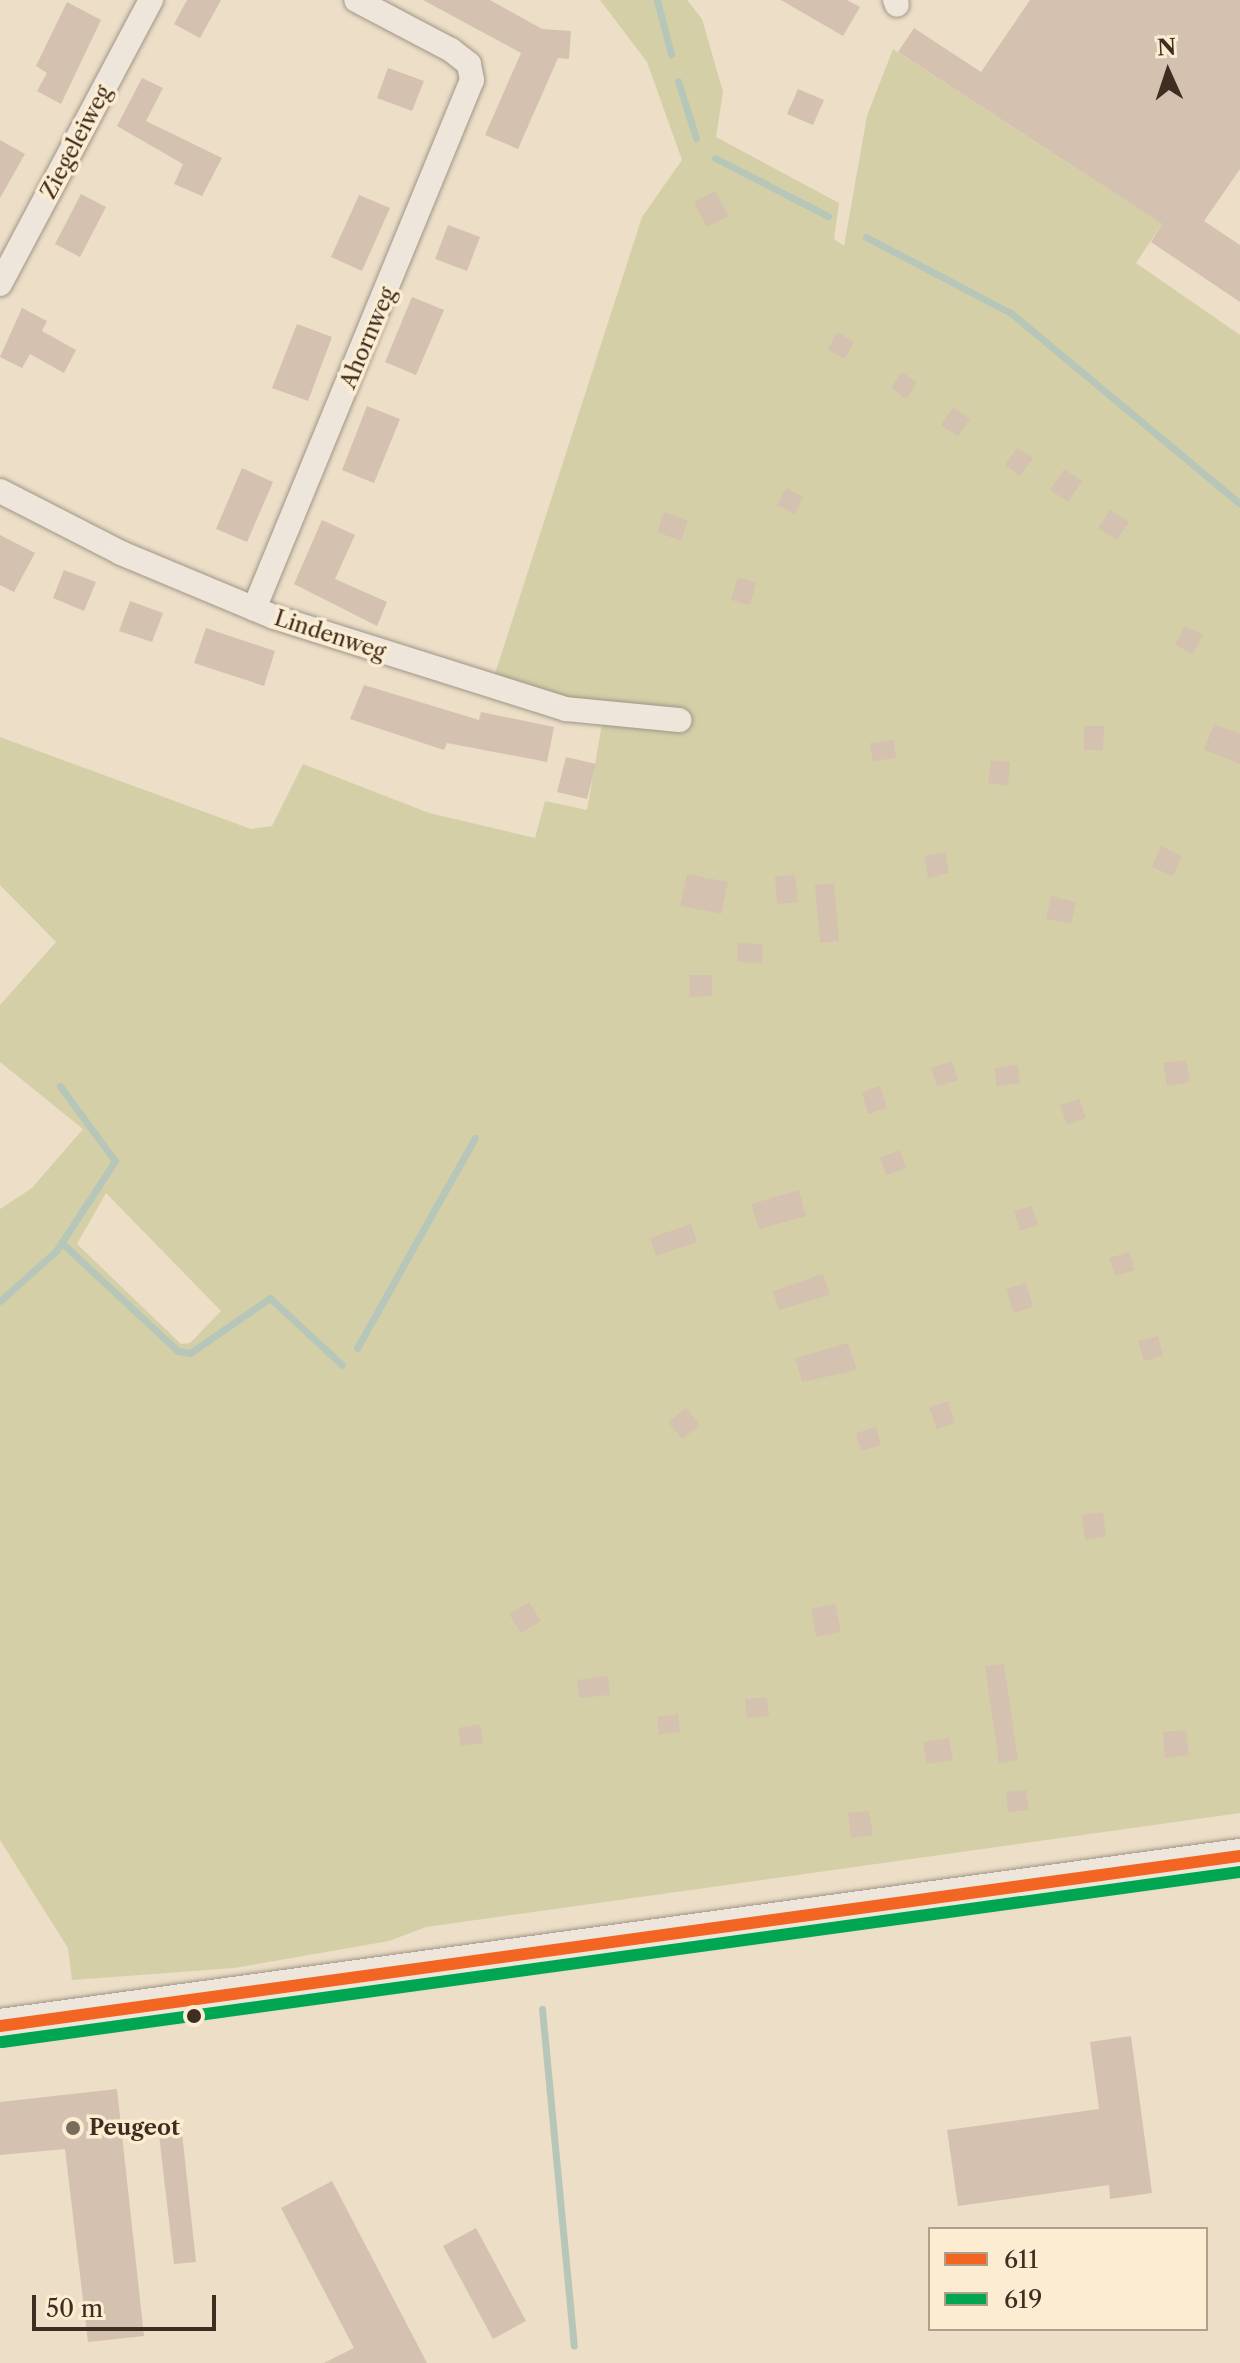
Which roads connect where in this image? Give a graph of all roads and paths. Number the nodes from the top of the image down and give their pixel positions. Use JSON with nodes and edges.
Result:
{"nodes":[{"id":1,"x":151,"y":0,"type":"edge"},
{"id":2,"x":356,"y":0,"type":"edge"},
{"id":3,"x":0,"y":284,"type":"edge"},
{"id":4,"x":0,"y":491,"type":"edge"},
{"id":5,"x":254,"y":609,"type":"junction"},
{"id":6,"x":679,"y":720,"type":"dead end"},
{"id":7,"x":1240,"y":1856,"type":"edge"},
{"id":8,"x":0,"y":2026,"type":"edge"}],
"edges":[{"from":1,"to":3,"type":"street","name":"Ziegeleiweg"},
{"from":2,"to":5,"type":"street","name":"Ahornweg"},
{"from":4,"to":5,"type":"street","name":"Lindenweg"},
{"from":5,"to":6,"type":"street","name":"Lindenweg"},
{"from":7,"to":8,"type":"main road"}]}
